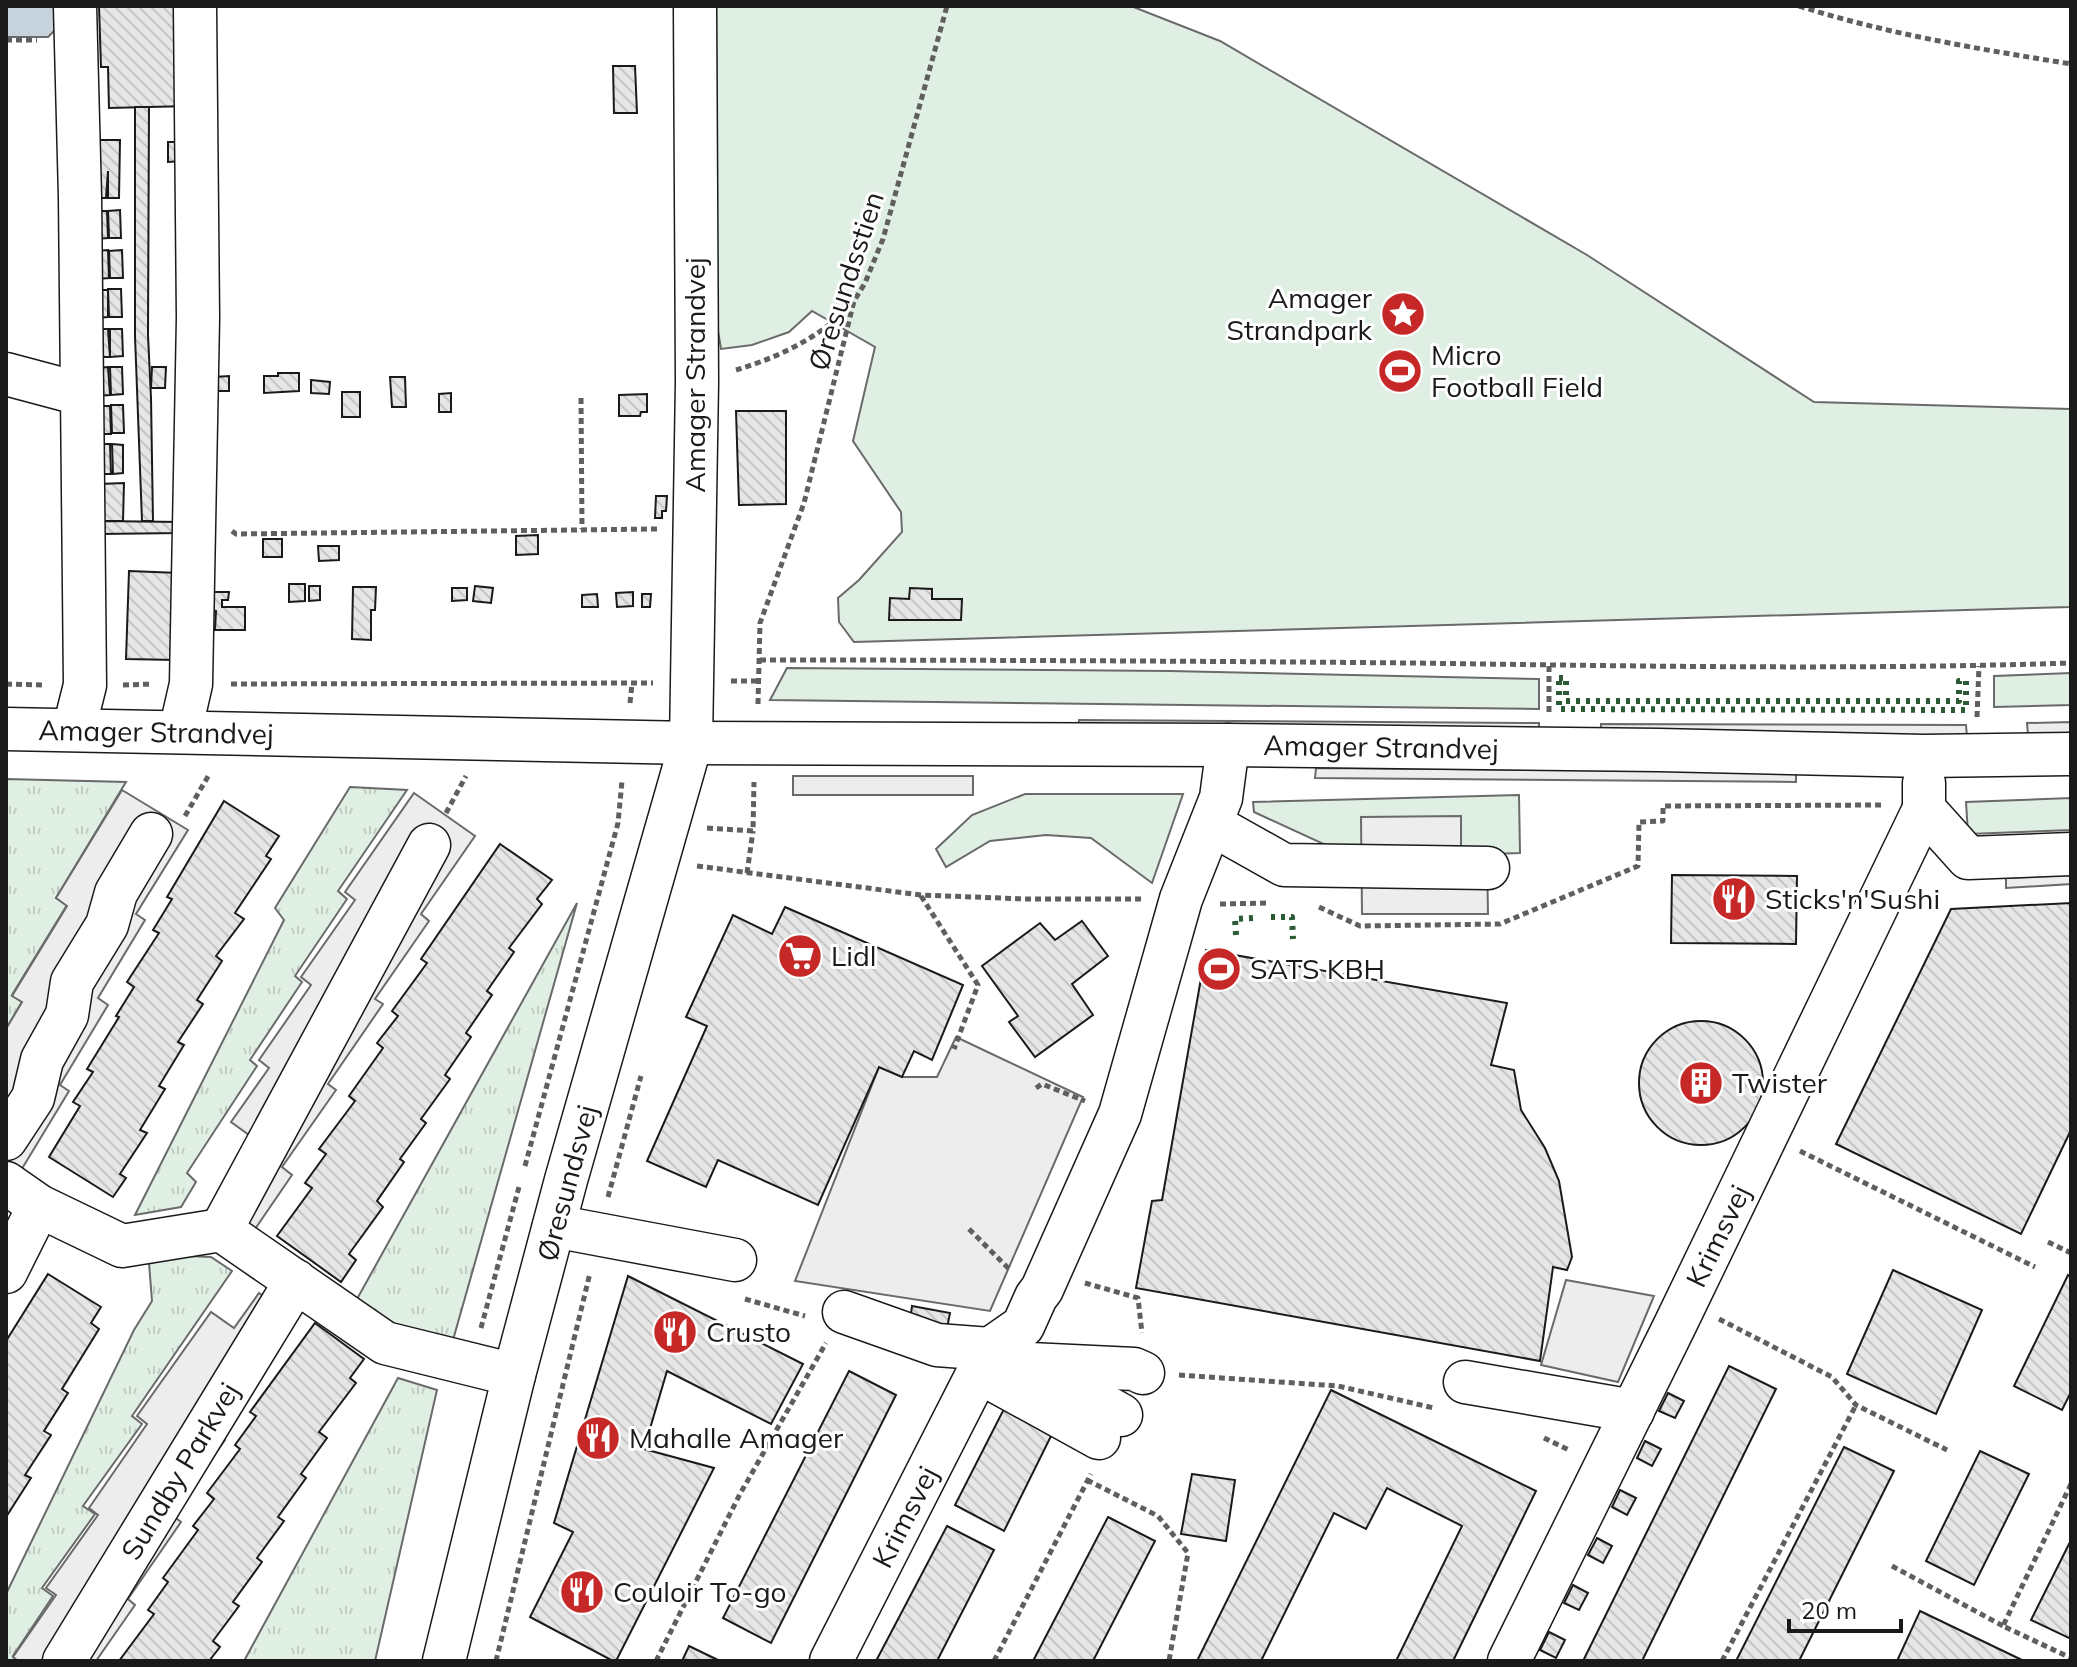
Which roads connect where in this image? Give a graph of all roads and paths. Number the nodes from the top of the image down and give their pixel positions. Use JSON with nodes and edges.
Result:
{"nodes":[{"id":1,"x":75,"y":6,"type":"edge"},
{"id":2,"x":195,"y":6,"type":"edge"},
{"id":3,"x":695,"y":6,"type":"edge"},
{"id":4,"x":947,"y":6,"type":"edge"},
{"id":5,"x":1799,"y":6,"type":"edge"},
{"id":6,"x":2071,"y":64,"type":"edge"},
{"id":7,"x":854,"y":301,"type":"junction"},
{"id":8,"x":6,"y":374,"type":"edge"},
{"id":9,"x":697,"y":382,"type":"junction"},
{"id":10,"x":81,"y":394,"type":"junction"},
{"id":11,"x":581,"y":398,"type":"dead end"},
{"id":12,"x":194,"y":518,"type":"junction"},
{"id":13,"x":582,"y":529,"type":"junction"},
{"id":14,"x":662,"y":529,"type":"dead end"},
{"id":15,"x":2071,"y":663,"type":"edge"},
{"id":16,"x":1979,"y":666,"type":"junction"},
{"id":17,"x":6,"y":684,"type":"edge"},
{"id":18,"x":191,"y":684,"type":"junction"},
{"id":19,"x":632,"y":684,"type":"dead end"},
{"id":20,"x":85,"y":685,"type":"junction"},
{"id":21,"x":6,"y":729,"type":"edge"},
{"id":22,"x":74,"y":729,"type":"junction"},
{"id":23,"x":180,"y":732,"type":"junction"},
{"id":24,"x":232,"y":734,"type":"junction"},
{"id":25,"x":486,"y":739,"type":"junction"},
{"id":26,"x":691,"y":743,"type":"junction"},
{"id":27,"x":1228,"y":745,"type":"junction"},
{"id":28,"x":2071,"y":754,"type":"edge"},
{"id":29,"x":1924,"y":756,"type":"junction"},
{"id":30,"x":1978,"y":756,"type":"junction"},
{"id":31,"x":1663,"y":806,"type":"dead end"},
{"id":32,"x":1909,"y":807,"type":"junction"},
{"id":33,"x":1211,"y":824,"type":"junction"},
{"id":34,"x":753,"y":831,"type":"dead end"},
{"id":35,"x":151,"y":834,"type":"joint"},
{"id":36,"x":429,"y":845,"type":"joint"},
{"id":37,"x":2071,"y":854,"type":"edge"},
{"id":38,"x":697,"y":866,"type":"dead end"},
{"id":39,"x":1488,"y":868,"type":"dead end"},
{"id":40,"x":747,"y":874,"type":"junction"},
{"id":41,"x":921,"y":895,"type":"junction"},
{"id":42,"x":1181,"y":899,"type":"junction"},
{"id":43,"x":954,"y":1049,"type":"dead end"},
{"id":44,"x":1036,"y":1088,"type":"dead end"},
{"id":45,"x":1120,"y":1114,"type":"junction"},
{"id":46,"x":1767,"y":1135,"type":"junction"},
{"id":47,"x":6,"y":1139,"type":"edge"},
{"id":48,"x":22,"y":1195,"type":"edge"},
{"id":49,"x":554,"y":1226,"type":"junction"},
{"id":50,"x":969,"y":1229,"type":"dead end"},
{"id":51,"x":221,"y":1230,"type":"junction"},
{"id":52,"x":2048,"y":1242,"type":"dead end"},
{"id":53,"x":2071,"y":1253,"type":"edge"},
{"id":54,"x":735,"y":1260,"type":"dead end"},
{"id":55,"x":2035,"y":1267,"type":"dead end"},
{"id":56,"x":6,"y":1272,"type":"edge"},
{"id":57,"x":296,"y":1281,"type":"junction"},
{"id":58,"x":1081,"y":1281,"type":"dead end"},
{"id":59,"x":1036,"y":1297,"type":"junction"},
{"id":60,"x":1687,"y":1301,"type":"junction"},
{"id":61,"x":844,"y":1312,"type":"joint"},
{"id":62,"x":1142,"y":1354,"type":"junction"},
{"id":63,"x":985,"y":1361,"type":"junction"},
{"id":64,"x":1030,"y":1364,"type":"junction"},
{"id":65,"x":514,"y":1375,"type":"junction"},
{"id":66,"x":1453,"y":1396,"type":"joint"},
{"id":67,"x":1856,"y":1405,"type":"junction"},
{"id":68,"x":1633,"y":1411,"type":"junction"},
{"id":69,"x":1541,"y":1437,"type":"dead end"},
{"id":70,"x":1105,"y":1440,"type":"junction"},
{"id":71,"x":1947,"y":1450,"type":"dead end"},
{"id":72,"x":1605,"y":1468,"type":"junction"},
{"id":73,"x":1087,"y":1480,"type":"junction"},
{"id":74,"x":2071,"y":1484,"type":"edge"},
{"id":75,"x":1892,"y":1566,"type":"dead end"},
{"id":76,"x":2003,"y":1626,"type":"junction"},
{"id":77,"x":450,"y":1649,"type":"edge"},
{"id":78,"x":2071,"y":1658,"type":"edge"},
{"id":79,"x":64,"y":1661,"type":"edge"},
{"id":80,"x":656,"y":1661,"type":"edge"},
{"id":81,"x":831,"y":1661,"type":"edge"},
{"id":82,"x":994,"y":1661,"type":"edge"},
{"id":83,"x":1169,"y":1661,"type":"edge"},
{"id":84,"x":1509,"y":1661,"type":"edge"},
{"id":85,"x":1722,"y":1661,"type":"edge"}],
"edges":[{"from":1,"to":10,"type":"street"},
{"from":2,"to":12,"type":"street"},
{"from":3,"to":9,"type":"street","name":"Amager Strandvej"},
{"from":4,"to":7,"type":"path","name":"Øresundsstien"},
{"from":5,"to":6,"type":"path"},
{"from":7,"to":9,"type":"path"},
{"from":7,"to":16,"type":"path","name":"Øresundsstien"},
{"from":8,"to":10,"type":"street"},
{"from":9,"to":26,"type":"street","name":"Amager Strandvej"},
{"from":10,"to":20,"type":"street"},
{"from":11,"to":13,"type":"path"},
{"from":12,"to":13,"type":"path"},
{"from":12,"to":18,"type":"street"},
{"from":13,"to":14,"type":"path"},
{"from":15,"to":16,"type":"path"},
{"from":16,"to":30,"type":"path"},
{"from":17,"to":20,"type":"path"},
{"from":18,"to":19,"type":"path"},
{"from":18,"to":20,"type":"path"},
{"from":18,"to":23,"type":"street"},
{"from":20,"to":22,"type":"street"},
{"from":21,"to":22,"type":"street","name":"Amager Strandvej"},
{"from":22,"to":23,"type":"street","name":"Amager Strandvej"},
{"from":23,"to":24,"type":"street","name":"Amager Strandvej"},
{"from":24,"to":25,"type":"street","name":"Amager Strandvej"},
{"from":24,"to":35,"type":"path"},
{"from":25,"to":26,"type":"street","name":"Amager Strandvej"},
{"from":25,"to":36,"type":"path"},
{"from":26,"to":27,"type":"street","name":"Amager Strandvej"},
{"from":26,"to":49,"type":"street","name":"Øresundsvej"},
{"from":27,"to":29,"type":"street","name":"Amager Strandvej"},
{"from":27,"to":33,"type":"street"},
{"from":28,"to":30,"type":"street","name":"Amager Strandvej"},
{"from":29,"to":30,"type":"street","name":"Amager Strandvej"},
{"from":29,"to":32,"type":"street"},
{"from":31,"to":32,"type":"path"},
{"from":32,"to":37,"type":"street"},
{"from":32,"to":46,"type":"street","name":"Krimsvej"},
{"from":33,"to":39,"type":"street"},
{"from":33,"to":42,"type":"street"},
{"from":34,"to":40,"type":"path"},
{"from":35,"to":47,"type":"street"},
{"from":36,"to":51,"type":"street"},
{"from":38,"to":40,"type":"path"},
{"from":40,"to":41,"type":"path"},
{"from":41,"to":42,"type":"path"},
{"from":41,"to":43,"type":"path"},
{"from":42,"to":45,"type":"street"},
{"from":44,"to":45,"type":"path"},
{"from":45,"to":59,"type":"street"},
{"from":46,"to":55,"type":"path"},
{"from":46,"to":60,"type":"street","name":"Krimsvej"},
{"from":48,"to":51,"type":"street"},
{"from":48,"to":56,"type":"street"},
{"from":49,"to":54,"type":"street"},
{"from":49,"to":65,"type":"street","name":"Øresundsvej"},
{"from":50,"to":59,"type":"path"},
{"from":51,"to":57,"type":"street"},
{"from":52,"to":53,"type":"path"},
{"from":57,"to":65,"type":"street"},
{"from":57,"to":79,"type":"street","name":"Sundby Parkvej"},
{"from":58,"to":62,"type":"path"},
{"from":59,"to":63,"type":"street"},
{"from":60,"to":67,"type":"path"},
{"from":60,"to":68,"type":"street","name":"Krimsvej"},
{"from":61,"to":63,"type":"street"},
{"from":61,"to":80,"type":"path"},
{"from":62,"to":64,"type":"street"},
{"from":62,"to":66,"type":"path"},
{"from":63,"to":64,"type":"street"},
{"from":63,"to":70,"type":"street"},
{"from":63,"to":81,"type":"street","name":"Krimsvej"},
{"from":64,"to":70,"type":"street"},
{"from":65,"to":77,"type":"street","name":"Øresundsvej"},
{"from":66,"to":68,"type":"street"},
{"from":67,"to":71,"type":"path"},
{"from":67,"to":85,"type":"path"},
{"from":68,"to":72,"type":"street","name":"Krimsvej"},
{"from":69,"to":72,"type":"path"},
{"from":70,"to":73,"type":"path"},
{"from":72,"to":84,"type":"street","name":"Krimsvej"},
{"from":73,"to":82,"type":"path"},
{"from":73,"to":83,"type":"path"},
{"from":74,"to":76,"type":"path"},
{"from":75,"to":76,"type":"path"},
{"from":76,"to":78,"type":"path"}]}
